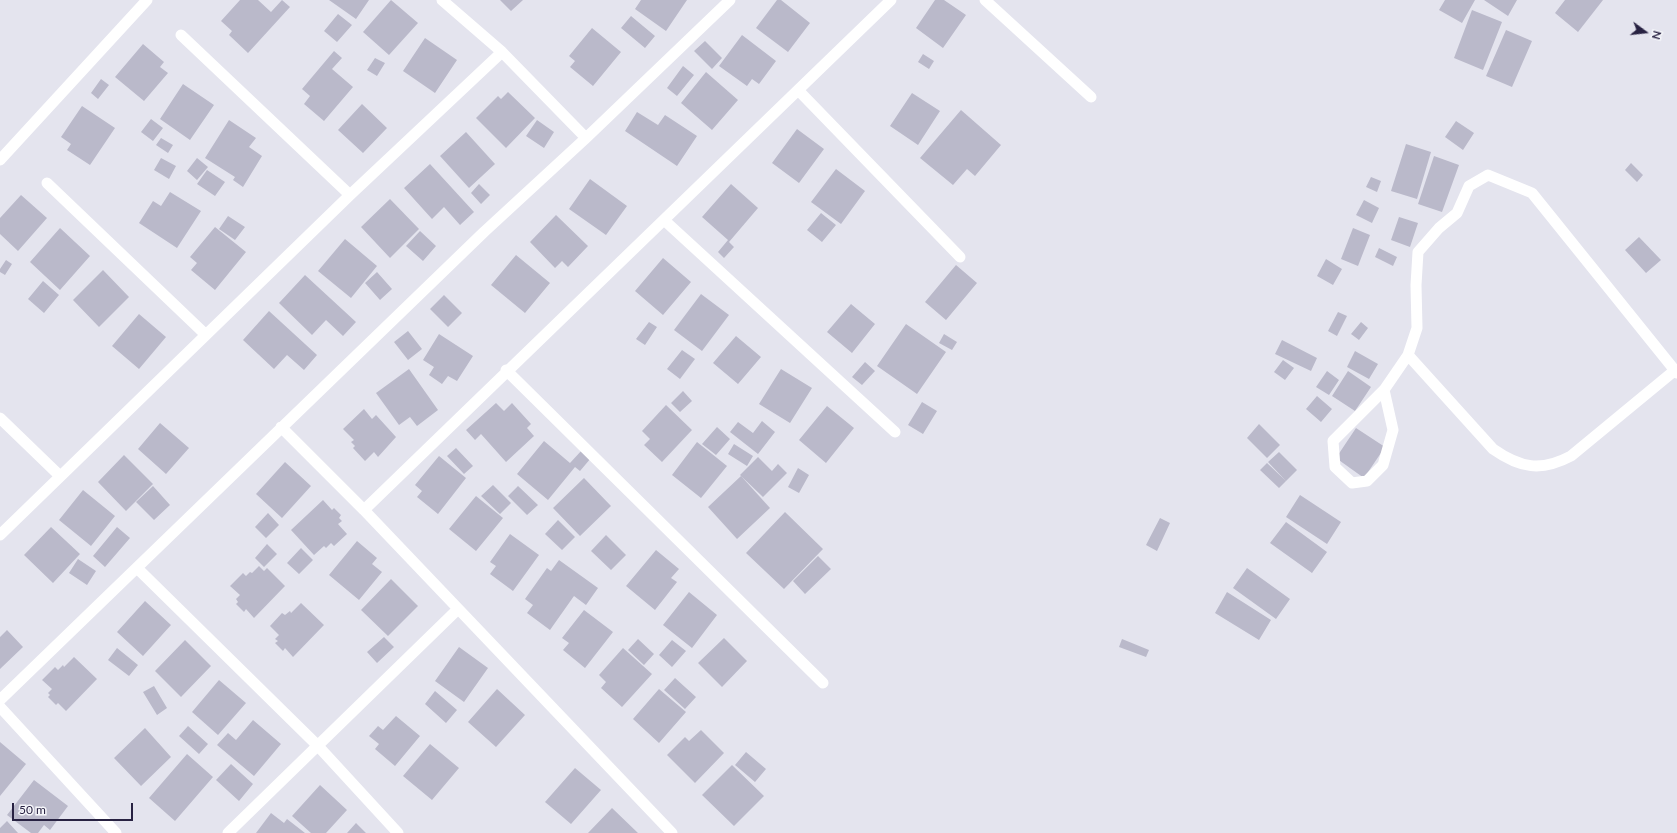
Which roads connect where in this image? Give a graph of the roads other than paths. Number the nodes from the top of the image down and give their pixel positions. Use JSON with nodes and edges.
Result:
{"nodes":[{"id":1,"x":147,"y":0,"type":"edge"},
{"id":2,"x":442,"y":0,"type":"edge"},
{"id":3,"x":730,"y":0,"type":"edge"},
{"id":4,"x":891,"y":0,"type":"edge"},
{"id":5,"x":985,"y":0,"type":"edge"},
{"id":6,"x":181,"y":36,"type":"dead end"},
{"id":7,"x":502,"y":52,"type":"junction"},
{"id":8,"x":798,"y":90,"type":"junction"},
{"id":9,"x":1091,"y":97,"type":"dead end"},
{"id":10,"x":586,"y":138,"type":"junction"},
{"id":11,"x":0,"y":160,"type":"edge"},
{"id":12,"x":47,"y":183,"type":"dead end"},
{"id":13,"x":350,"y":195,"type":"junction"},
{"id":14,"x":664,"y":220,"type":"junction"},
{"id":15,"x":960,"y":257,"type":"dead end"},
{"id":16,"x":206,"y":335,"type":"junction"},
{"id":17,"x":1408,"y":355,"type":"junction"},
{"id":18,"x":506,"y":370,"type":"junction"},
{"id":19,"x":1676,"y":372,"type":"edge"},
{"id":20,"x":1384,"y":390,"type":"junction"},
{"id":21,"x":0,"y":418,"type":"edge"},
{"id":22,"x":281,"y":427,"type":"junction"},
{"id":23,"x":895,"y":432,"type":"dead end"},
{"id":24,"x":60,"y":476,"type":"junction"},
{"id":25,"x":364,"y":510,"type":"junction"},
{"id":26,"x":0,"y":535,"type":"edge"},
{"id":27,"x":137,"y":568,"type":"junction"},
{"id":28,"x":458,"y":609,"type":"junction"},
{"id":29,"x":824,"y":683,"type":"dead end"},
{"id":30,"x":0,"y":700,"type":"edge"},
{"id":31,"x":0,"y":707,"type":"edge"},
{"id":32,"x":318,"y":746,"type":"junction"},
{"id":33,"x":116,"y":833,"type":"edge"},
{"id":34,"x":228,"y":833,"type":"edge"},
{"id":35,"x":398,"y":833,"type":"edge"},
{"id":36,"x":672,"y":833,"type":"edge"}],
"edges":[{"from":1,"to":11,"type":"street"},
{"from":2,"to":7,"type":"street"},
{"from":3,"to":10,"type":"street"},
{"from":4,"to":8,"type":"street"},
{"from":5,"to":9,"type":"street"},
{"from":6,"to":13,"type":"street"},
{"from":7,"to":10,"type":"street"},
{"from":7,"to":13,"type":"street"},
{"from":8,"to":14,"type":"street"},
{"from":8,"to":15,"type":"street"},
{"from":10,"to":22,"type":"street"},
{"from":12,"to":16,"type":"street"},
{"from":13,"to":16,"type":"street"},
{"from":14,"to":18,"type":"street"},
{"from":14,"to":23,"type":"street"},
{"from":16,"to":24,"type":"street"},
{"from":17,"to":19,"type":"street"},
{"from":17,"to":19,"type":"street"},
{"from":17,"to":20,"type":"street"},
{"from":18,"to":25,"type":"street"},
{"from":18,"to":29,"type":"street"},
{"from":20,"to":20,"type":"street"},
{"from":21,"to":24,"type":"street"},
{"from":22,"to":25,"type":"street"},
{"from":22,"to":27,"type":"street"},
{"from":24,"to":26,"type":"street"},
{"from":25,"to":28,"type":"street"},
{"from":27,"to":30,"type":"street"},
{"from":27,"to":32,"type":"street"},
{"from":28,"to":32,"type":"street"},
{"from":28,"to":36,"type":"street"},
{"from":31,"to":33,"type":"street"},
{"from":32,"to":34,"type":"street"},
{"from":32,"to":35,"type":"street"}]}
